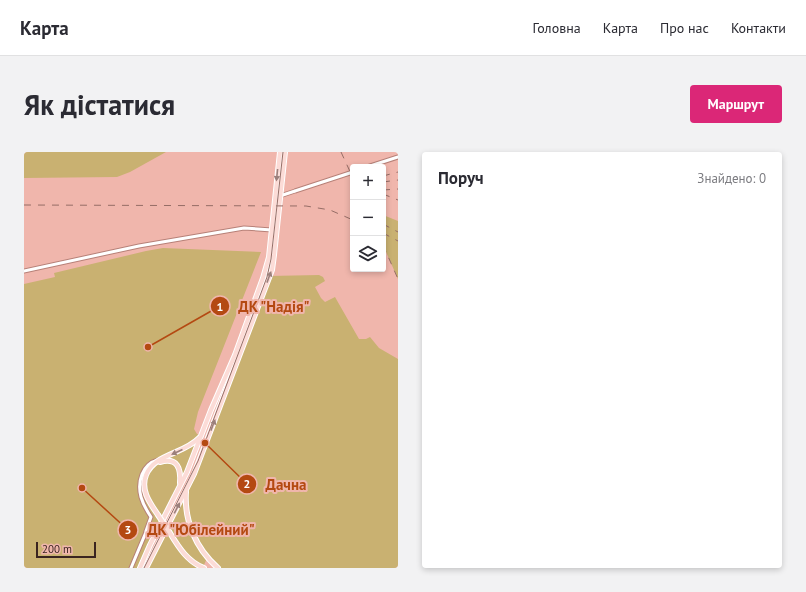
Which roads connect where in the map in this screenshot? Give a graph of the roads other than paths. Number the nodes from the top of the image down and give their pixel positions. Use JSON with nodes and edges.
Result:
{"nodes":[{"id":1,"x":280,"y":152,"type":"edge"},
{"id":2,"x":285,"y":152,"type":"edge"},
{"id":3,"x":398,"y":157,"type":"edge"},
{"id":4,"x":377,"y":164,"type":"edge"},
{"id":5,"x":350,"y":173,"type":"edge"},
{"id":6,"x":280,"y":196,"type":"junction"},
{"id":7,"x":272,"y":230,"type":"junction"},
{"id":8,"x":24,"y":271,"type":"edge"},
{"id":9,"x":201,"y":436,"type":"junction"},
{"id":10,"x":162,"y":459,"type":"junction"},
{"id":11,"x":151,"y":467,"type":"junction"},
{"id":12,"x":180,"y":486,"type":"junction"},
{"id":13,"x":188,"y":487,"type":"junction"},
{"id":14,"x":131,"y":568,"type":"edge"},
{"id":15,"x":140,"y":568,"type":"edge"},
{"id":16,"x":146,"y":568,"type":"edge"},
{"id":17,"x":204,"y":568,"type":"edge"},
{"id":18,"x":218,"y":568,"type":"edge"}],
"edges":[{"from":1,"to":7,"type":"main road","one_way":true},
{"from":2,"to":6,"type":"main road"},
{"from":3,"to":4,"type":"street"},
{"from":5,"to":6,"type":"street","bridge":true},
{"from":13,"to":6,"type":"main road","one_way":true},
{"from":7,"to":8,"type":"street"},
{"from":7,"to":9,"type":"main road"},
{"from":9,"to":10,"type":"main road","one_way":true},
{"from":9,"to":12,"type":"main road"},
{"from":10,"to":11,"type":"main road"},
{"from":10,"to":14,"type":"street"},
{"from":11,"to":12,"type":"main road"},
{"from":11,"to":17,"type":"main road","bridge":true},
{"from":12,"to":15,"type":"main road"},
{"from":16,"to":13,"type":"main road","one_way":true},
{"from":13,"to":18,"type":"main road"}]}
